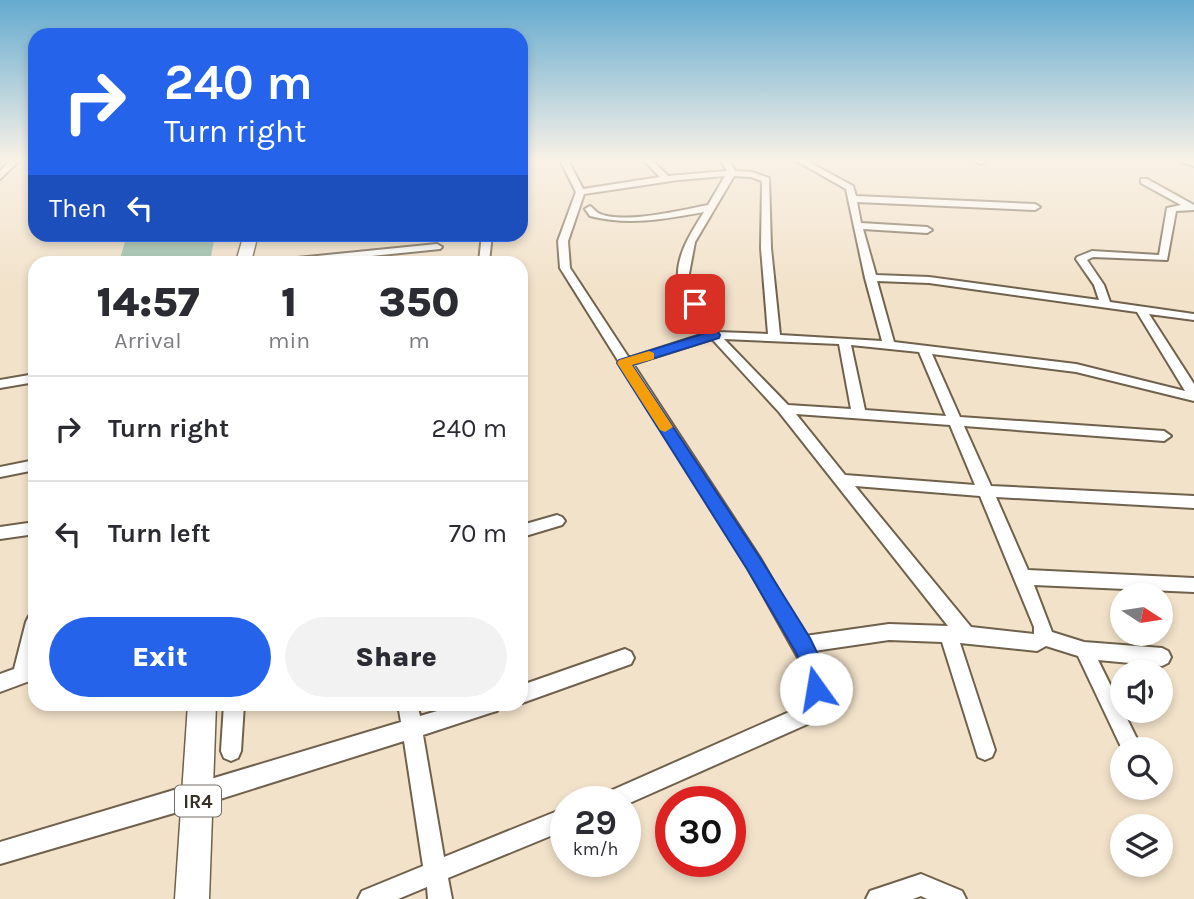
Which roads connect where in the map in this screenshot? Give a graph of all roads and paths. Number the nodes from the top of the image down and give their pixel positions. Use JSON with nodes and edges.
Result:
{"nodes":[{"id":1,"x":577,"y":202,"type":"edge"},
{"id":2,"x":713,"y":202,"type":"edge"},
{"id":3,"x":766,"y":202,"type":"edge"},
{"id":4,"x":853,"y":202,"type":"edge"},
{"id":5,"x":930,"y":202,"type":"edge"},
{"id":6,"x":1035,"y":206,"type":"dead end"},
{"id":7,"x":709,"y":208,"type":"junction"},
{"id":8,"x":590,"y":209,"type":"dead end"},
{"id":9,"x":1193,"y":209,"type":"edge"},
{"id":10,"x":857,"y":226,"type":"junction"},
{"id":11,"x":927,"y":230,"type":"dead end"},
{"id":12,"x":437,"y":247,"type":"dead end"},
{"id":13,"x":347,"y":256,"type":"edge"},
{"id":14,"x":870,"y":278,"type":"junction"},
{"id":15,"x":1105,"y":302,"type":"junction"},
{"id":16,"x":1140,"y":308,"type":"junction"},
{"id":17,"x":1194,"y":317,"type":"edge"},
{"id":18,"x":714,"y":335,"type":"junction"},
{"id":19,"x":774,"y":338,"type":"junction"},
{"id":20,"x":845,"y":343,"type":"junction"},
{"id":21,"x":889,"y":344,"type":"junction"},
{"id":22,"x":924,"y":350,"type":"junction"},
{"id":23,"x":624,"y":363,"type":"junction"},
{"id":24,"x":28,"y":380,"type":"edge"},
{"id":25,"x":1,"y":386,"type":"edge"},
{"id":26,"x":1194,"y":396,"type":"edge"},
{"id":27,"x":784,"y":409,"type":"junction"},
{"id":28,"x":859,"y":414,"type":"junction"},
{"id":29,"x":958,"y":423,"type":"junction"},
{"id":30,"x":1164,"y":436,"type":"dead end"},
{"id":31,"x":28,"y":466,"type":"edge"},
{"id":32,"x":0,"y":472,"type":"edge"},
{"id":33,"x":843,"y":480,"type":"junction"},
{"id":34,"x":985,"y":491,"type":"junction"},
{"id":35,"x":1194,"y":502,"type":"edge"},
{"id":36,"x":557,"y":521,"type":"dead end"},
{"id":37,"x":28,"y":528,"type":"edge"},
{"id":38,"x":528,"y":529,"type":"edge"},
{"id":39,"x":0,"y":533,"type":"edge"},
{"id":40,"x":1023,"y":577,"type":"junction"},
{"id":41,"x":1194,"y":585,"type":"edge"},
{"id":42,"x":957,"y":634,"type":"junction"},
{"id":43,"x":1043,"y":637,"type":"junction"},
{"id":44,"x":803,"y":645,"type":"junction"},
{"id":45,"x":1084,"y":650,"type":"junction"},
{"id":46,"x":1162,"y":657,"type":"dead end"},
{"id":47,"x":625,"y":658,"type":"dead end"},
{"id":48,"x":28,"y":672,"type":"edge"},
{"id":49,"x":0,"y":683,"type":"edge"},
{"id":50,"x":528,"y":692,"type":"edge"},
{"id":51,"x":202,"y":711,"type":"edge"},
{"id":52,"x":234,"y":711,"type":"edge"},
{"id":53,"x":409,"y":711,"type":"edge"},
{"id":54,"x":465,"y":711,"type":"edge"},
{"id":55,"x":411,"y":727,"type":"junction"},
{"id":56,"x":1126,"y":737,"type":"edge"},
{"id":57,"x":231,"y":751,"type":"dead end"},
{"id":58,"x":985,"y":751,"type":"dead end"},
{"id":59,"x":641,"y":787,"type":"edge"},
{"id":60,"x":198,"y":795,"type":"junction"},
{"id":61,"x":550,"y":825,"type":"edge"},
{"id":62,"x":0,"y":853,"type":"edge"},
{"id":63,"x":436,"y":873,"type":"junction"},
{"id":64,"x":192,"y":899,"type":"edge"},
{"id":65,"x":370,"y":899,"type":"edge"},
{"id":66,"x":440,"y":899,"type":"edge"},
{"id":67,"x":878,"y":899,"type":"edge"},
{"id":68,"x":954,"y":899,"type":"edge"}],
"edges":[{"from":1,"to":23,"type":"street"},
{"from":2,"to":7,"type":"street"},
{"from":3,"to":19,"type":"street"},
{"from":4,"to":10,"type":"street"},
{"from":5,"to":6,"type":"street"},
{"from":7,"to":8,"type":"street"},
{"from":7,"to":18,"type":"street"},
{"from":9,"to":15,"type":"street"},
{"from":10,"to":11,"type":"street"},
{"from":10,"to":14,"type":"street"},
{"from":12,"to":13,"type":"street"},
{"from":14,"to":15,"type":"street"},
{"from":14,"to":21,"type":"street"},
{"from":15,"to":16,"type":"street"},
{"from":16,"to":17,"type":"street"},
{"from":16,"to":26,"type":"street"},
{"from":18,"to":19,"type":"street"},
{"from":18,"to":23,"type":"street"},
{"from":18,"to":27,"type":"street"},
{"from":19,"to":20,"type":"street"},
{"from":20,"to":21,"type":"street"},
{"from":20,"to":28,"type":"street"},
{"from":21,"to":22,"type":"street"},
{"from":22,"to":26,"type":"street"},
{"from":22,"to":29,"type":"street"},
{"from":23,"to":44,"type":"street"},
{"from":24,"to":25,"type":"street"},
{"from":27,"to":28,"type":"street"},
{"from":27,"to":33,"type":"street"},
{"from":28,"to":29,"type":"street"},
{"from":29,"to":30,"type":"street"},
{"from":29,"to":34,"type":"street"},
{"from":31,"to":32,"type":"street"},
{"from":33,"to":34,"type":"street"},
{"from":33,"to":42,"type":"street"},
{"from":34,"to":35,"type":"street"},
{"from":34,"to":40,"type":"street"},
{"from":36,"to":38,"type":"street"},
{"from":37,"to":39,"type":"street"},
{"from":40,"to":41,"type":"street"},
{"from":40,"to":43,"type":"street"},
{"from":42,"to":43,"type":"street"},
{"from":42,"to":44,"type":"street"},
{"from":42,"to":58,"type":"street"},
{"from":43,"to":45,"type":"street"},
{"from":44,"to":59,"type":"street"},
{"from":45,"to":46,"type":"street"},
{"from":45,"to":56,"type":"street"},
{"from":47,"to":50,"type":"street"},
{"from":48,"to":49,"type":"street"},
{"from":51,"to":60,"type":"main road","number":"IR4"},
{"from":52,"to":57,"type":"street"},
{"from":53,"to":55,"type":"street"},
{"from":54,"to":55,"type":"street"},
{"from":55,"to":60,"type":"street"},
{"from":55,"to":63,"type":"street"},
{"from":60,"to":62,"type":"street"},
{"from":60,"to":64,"type":"main road","number":"IR4"},
{"from":61,"to":63,"type":"street"},
{"from":63,"to":65,"type":"street"},
{"from":63,"to":66,"type":"street"},
{"from":67,"to":68,"type":"street"}]}
